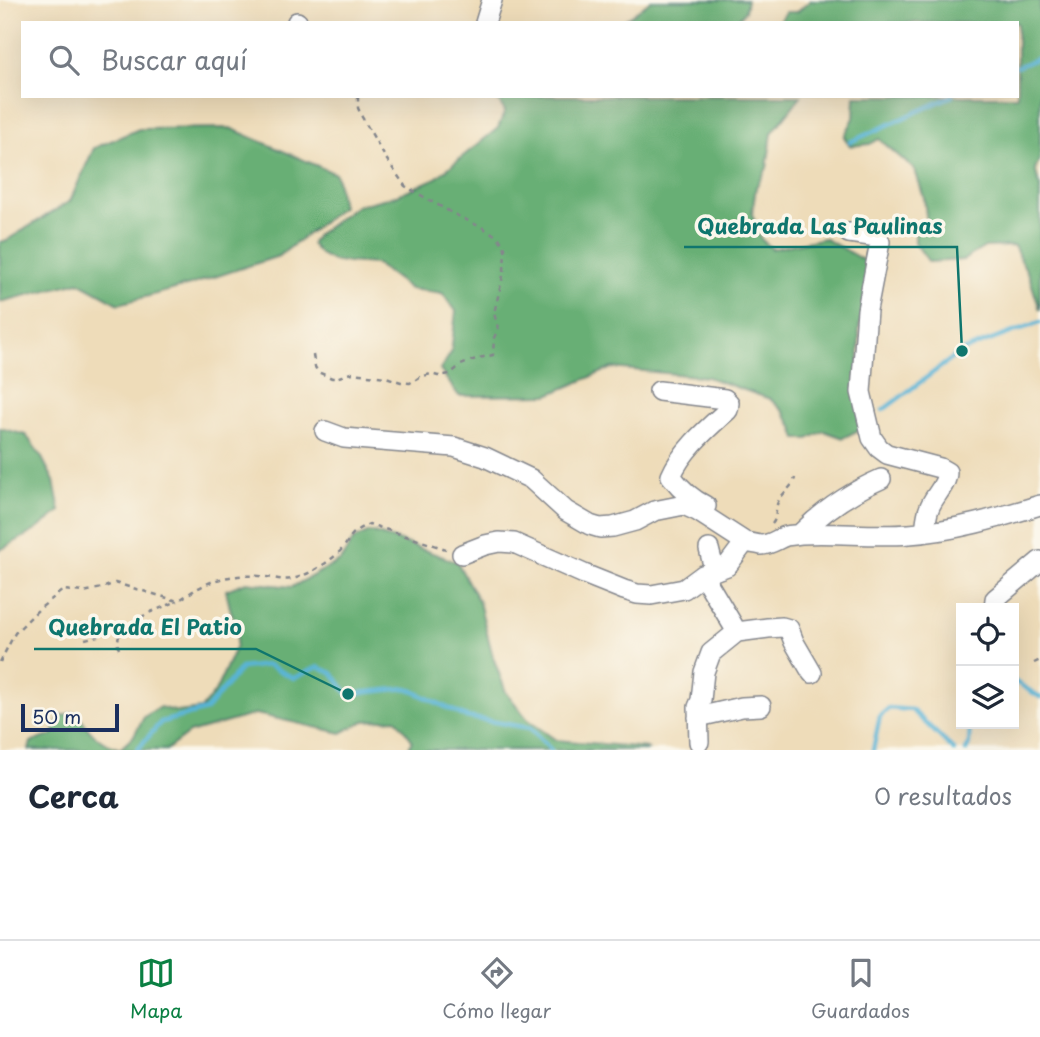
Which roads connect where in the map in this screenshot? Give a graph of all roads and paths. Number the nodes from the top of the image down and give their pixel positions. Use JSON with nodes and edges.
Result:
{"nodes":[{"id":1,"x":492,"y":0,"type":"edge"},
{"id":2,"x":486,"y":21,"type":"edge"},
{"id":3,"x":358,"y":98,"type":"edge"},
{"id":4,"x":849,"y":233,"type":"dead end"},
{"id":5,"x":313,"y":355,"type":"dead end"},
{"id":6,"x":659,"y":391,"type":"dead end"},
{"id":7,"x":325,"y":431,"type":"dead end"},
{"id":8,"x":795,"y":478,"type":"dead end"},
{"id":9,"x":881,"y":479,"type":"dead end"},
{"id":10,"x":708,"y":494,"type":"dead end"},
{"id":11,"x":1040,"y":505,"type":"edge"},
{"id":12,"x":722,"y":514,"type":"junction"},
{"id":13,"x":925,"y":532,"type":"junction"},
{"id":14,"x":800,"y":534,"type":"junction"},
{"id":15,"x":762,"y":539,"type":"junction"},
{"id":16,"x":709,"y":549,"type":"dead end"},
{"id":17,"x":462,"y":554,"type":"joint"},
{"id":18,"x":1040,"y":561,"type":"edge"},
{"id":19,"x":711,"y":572,"type":"junction"},
{"id":20,"x":178,"y":601,"type":"junction"},
{"id":21,"x":994,"y":603,"type":"edge"},
{"id":22,"x":122,"y":627,"type":"junction"},
{"id":23,"x":737,"y":632,"type":"junction"},
{"id":24,"x":85,"y":639,"type":"dead end"},
{"id":25,"x":120,"y":649,"type":"dead end"},
{"id":26,"x":1040,"y":660,"type":"edge"},
{"id":27,"x":0,"y":662,"type":"edge"},
{"id":28,"x":1034,"y":663,"type":"dead end"},
{"id":29,"x":812,"y":673,"type":"dead end"},
{"id":30,"x":761,"y":706,"type":"dead end"},
{"id":31,"x":698,"y":718,"type":"junction"},
{"id":32,"x":699,"y":741,"type":"dead end"}],
"edges":[{"from":1,"to":2,"type":"street"},
{"from":3,"to":5,"type":"path"},
{"from":4,"to":13,"type":"street"},
{"from":6,"to":12,"type":"street"},
{"from":7,"to":15,"type":"street"},
{"from":8,"to":15,"type":"path"},
{"from":9,"to":14,"type":"street"},
{"from":10,"to":12,"type":"street"},
{"from":11,"to":13,"type":"street"},
{"from":12,"to":15,"type":"street"},
{"from":13,"to":14,"type":"street"},
{"from":14,"to":15,"type":"street"},
{"from":15,"to":19,"type":"street"},
{"from":16,"to":19,"type":"street"},
{"from":17,"to":19,"type":"street"},
{"from":17,"to":20,"type":"path"},
{"from":18,"to":21,"type":"street"},
{"from":19,"to":23,"type":"street"},
{"from":20,"to":22,"type":"path"},
{"from":20,"to":27,"type":"path"},
{"from":22,"to":24,"type":"path"},
{"from":22,"to":25,"type":"path"},
{"from":23,"to":29,"type":"street"},
{"from":23,"to":31,"type":"street"},
{"from":26,"to":28,"type":"path"},
{"from":30,"to":31,"type":"street"},
{"from":31,"to":32,"type":"street"}]}
